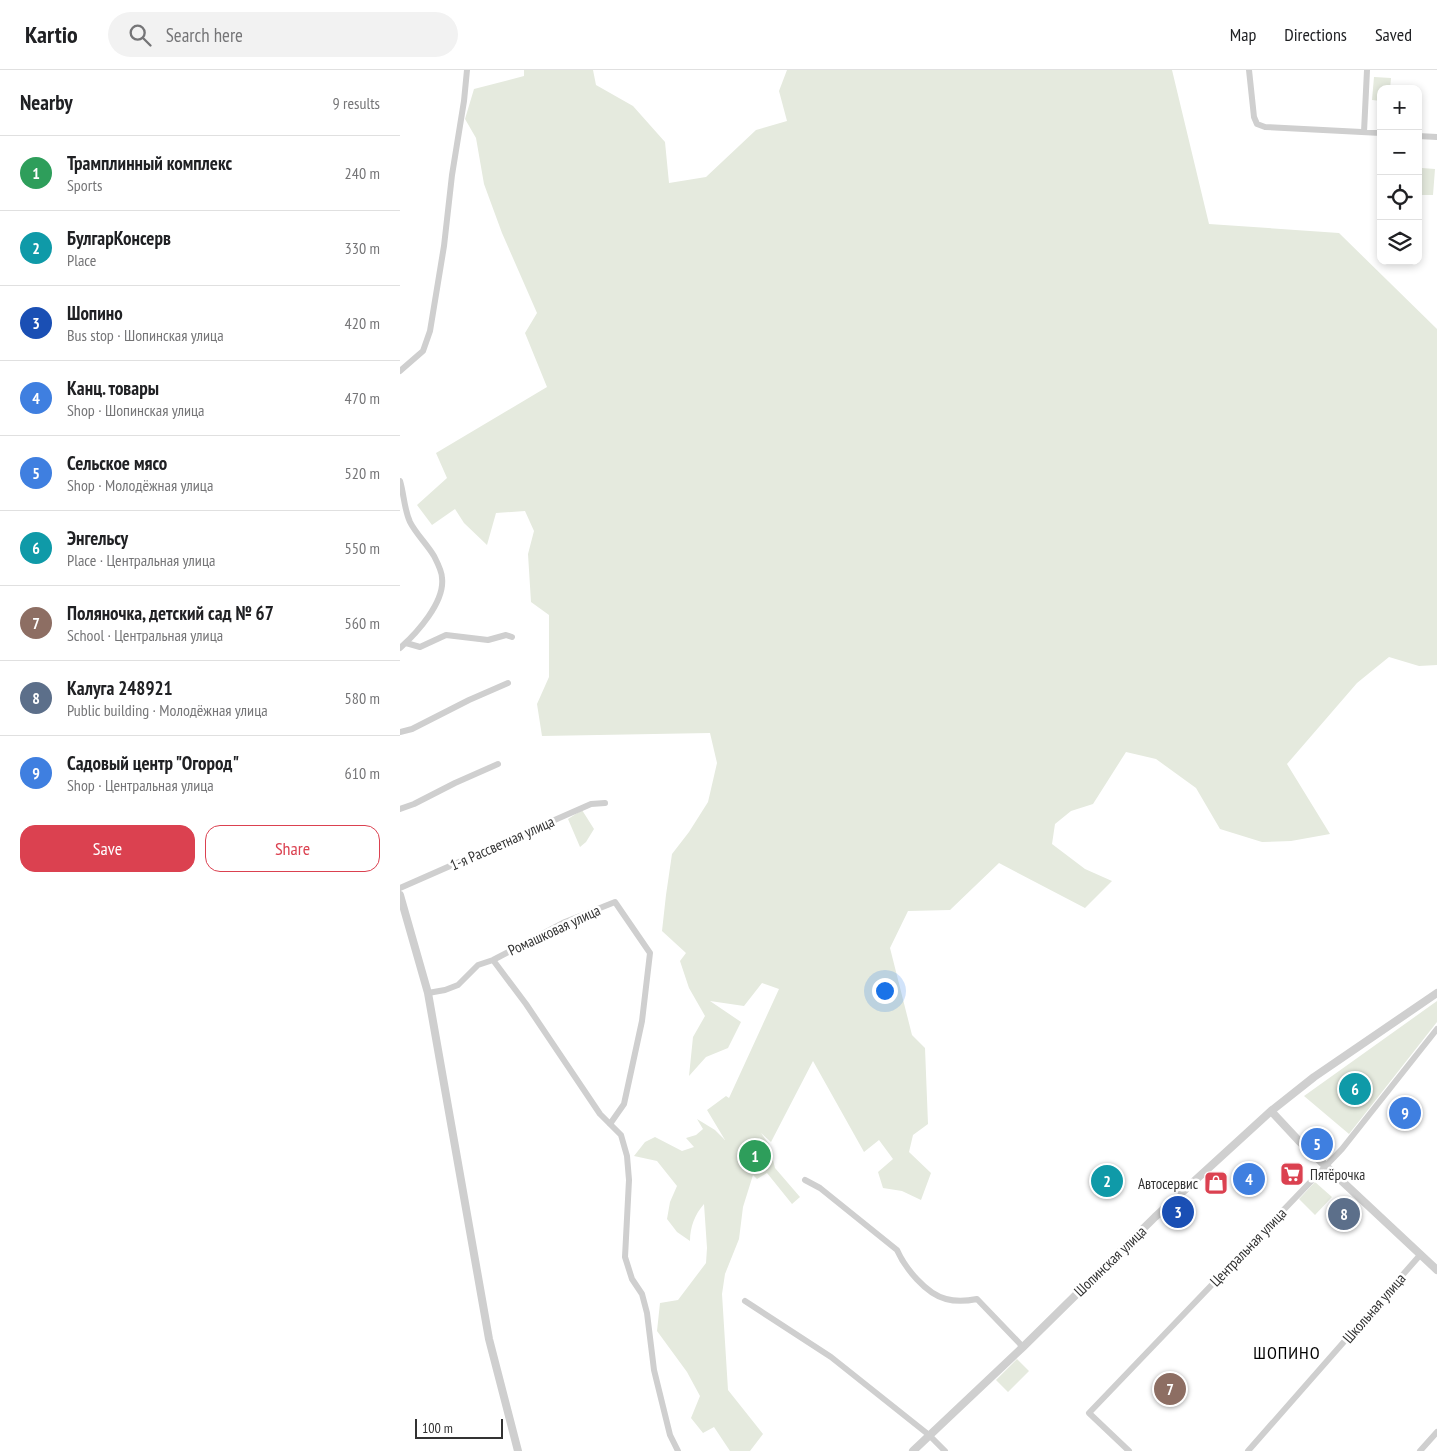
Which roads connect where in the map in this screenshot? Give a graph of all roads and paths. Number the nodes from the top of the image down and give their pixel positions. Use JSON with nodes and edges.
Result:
{"nodes":[{"id":1,"x":467,"y":70,"type":"edge"},
{"id":2,"x":1249,"y":70,"type":"edge"},
{"id":3,"x":1367,"y":70,"type":"edge"},
{"id":4,"x":1364,"y":132,"type":"junction"},
{"id":5,"x":1377,"y":133,"type":"edge"},
{"id":6,"x":1422,"y":136,"type":"edge"},
{"id":7,"x":1437,"y":137,"type":"edge"},
{"id":8,"x":400,"y":371,"type":"edge"},
{"id":9,"x":400,"y":481,"type":"edge"},
{"id":10,"x":402,"y":492,"type":"edge"},
{"id":11,"x":512,"y":637,"type":"dead end"},
{"id":12,"x":406,"y":643,"type":"junction"},
{"id":13,"x":400,"y":648,"type":"edge"},
{"id":14,"x":508,"y":683,"type":"dead end"},
{"id":15,"x":400,"y":732,"type":"edge"},
{"id":16,"x":498,"y":764,"type":"dead end"},
{"id":17,"x":605,"y":803,"type":"dead end"},
{"id":18,"x":400,"y":808,"type":"edge"},
{"id":19,"x":400,"y":888,"type":"edge"},
{"id":20,"x":400,"y":895,"type":"edge"},
{"id":21,"x":493,"y":960,"type":"junction"},
{"id":22,"x":1437,"y":992,"type":"edge"},
{"id":23,"x":428,"y":993,"type":"junction"},
{"id":24,"x":1437,"y":1029,"type":"edge"},
{"id":25,"x":1271,"y":1111,"type":"junction"},
{"id":26,"x":610,"y":1124,"type":"junction"},
{"id":27,"x":1326,"y":1166,"type":"junction"},
{"id":28,"x":805,"y":1180,"type":"dead end"},
{"id":29,"x":1421,"y":1254,"type":"junction"},
{"id":30,"x":1437,"y":1270,"type":"edge"},
{"id":31,"x":744,"y":1301,"type":"dead end"},
{"id":32,"x":1023,"y":1347,"type":"junction"},
{"id":33,"x":1437,"y":1432,"type":"edge"},
{"id":34,"x":929,"y":1435,"type":"junction"},
{"id":35,"x":518,"y":1451,"type":"edge"},
{"id":36,"x":678,"y":1451,"type":"edge"},
{"id":37,"x":913,"y":1451,"type":"edge"},
{"id":38,"x":945,"y":1451,"type":"edge"},
{"id":39,"x":1129,"y":1451,"type":"edge"},
{"id":40,"x":1248,"y":1451,"type":"edge"},
{"id":41,"x":1420,"y":1451,"type":"edge"}],
"edges":[{"from":1,"to":8,"type":"street"},
{"from":2,"to":4,"type":"street"},
{"from":3,"to":4,"type":"street"},
{"from":4,"to":5,"type":"street"},
{"from":6,"to":7,"type":"street"},
{"from":9,"to":10,"type":"street"},
{"from":10,"to":12,"type":"street"},
{"from":11,"to":12,"type":"street"},
{"from":12,"to":13,"type":"street"},
{"from":14,"to":15,"type":"street"},
{"from":16,"to":18,"type":"street"},
{"from":17,"to":19,"type":"street","name":"1-я Рассветная улица"},
{"from":20,"to":23,"type":"street"},
{"from":21,"to":23,"type":"street","name":"Ромашковая улица"},
{"from":21,"to":26,"type":"street"},
{"from":21,"to":26,"type":"street","name":"Ромашковая улица"},
{"from":22,"to":25,"type":"street","name":"Шопинская улица"},
{"from":23,"to":35,"type":"street"},
{"from":24,"to":27,"type":"street","name":"Центральная улица"},
{"from":25,"to":27,"type":"street"},
{"from":25,"to":32,"type":"street","name":"Шопинская улица"},
{"from":26,"to":36,"type":"street"},
{"from":27,"to":29,"type":"street"},
{"from":27,"to":39,"type":"street","name":"Центральная улица"},
{"from":28,"to":32,"type":"street"},
{"from":29,"to":30,"type":"street"},
{"from":29,"to":40,"type":"street","name":"Школьная улица"},
{"from":31,"to":34,"type":"street"},
{"from":32,"to":34,"type":"street","name":"Шопинская улица"},
{"from":33,"to":41,"type":"street"},
{"from":34,"to":37,"type":"street","name":"Шопинская улица"},
{"from":34,"to":38,"type":"street"}]}
